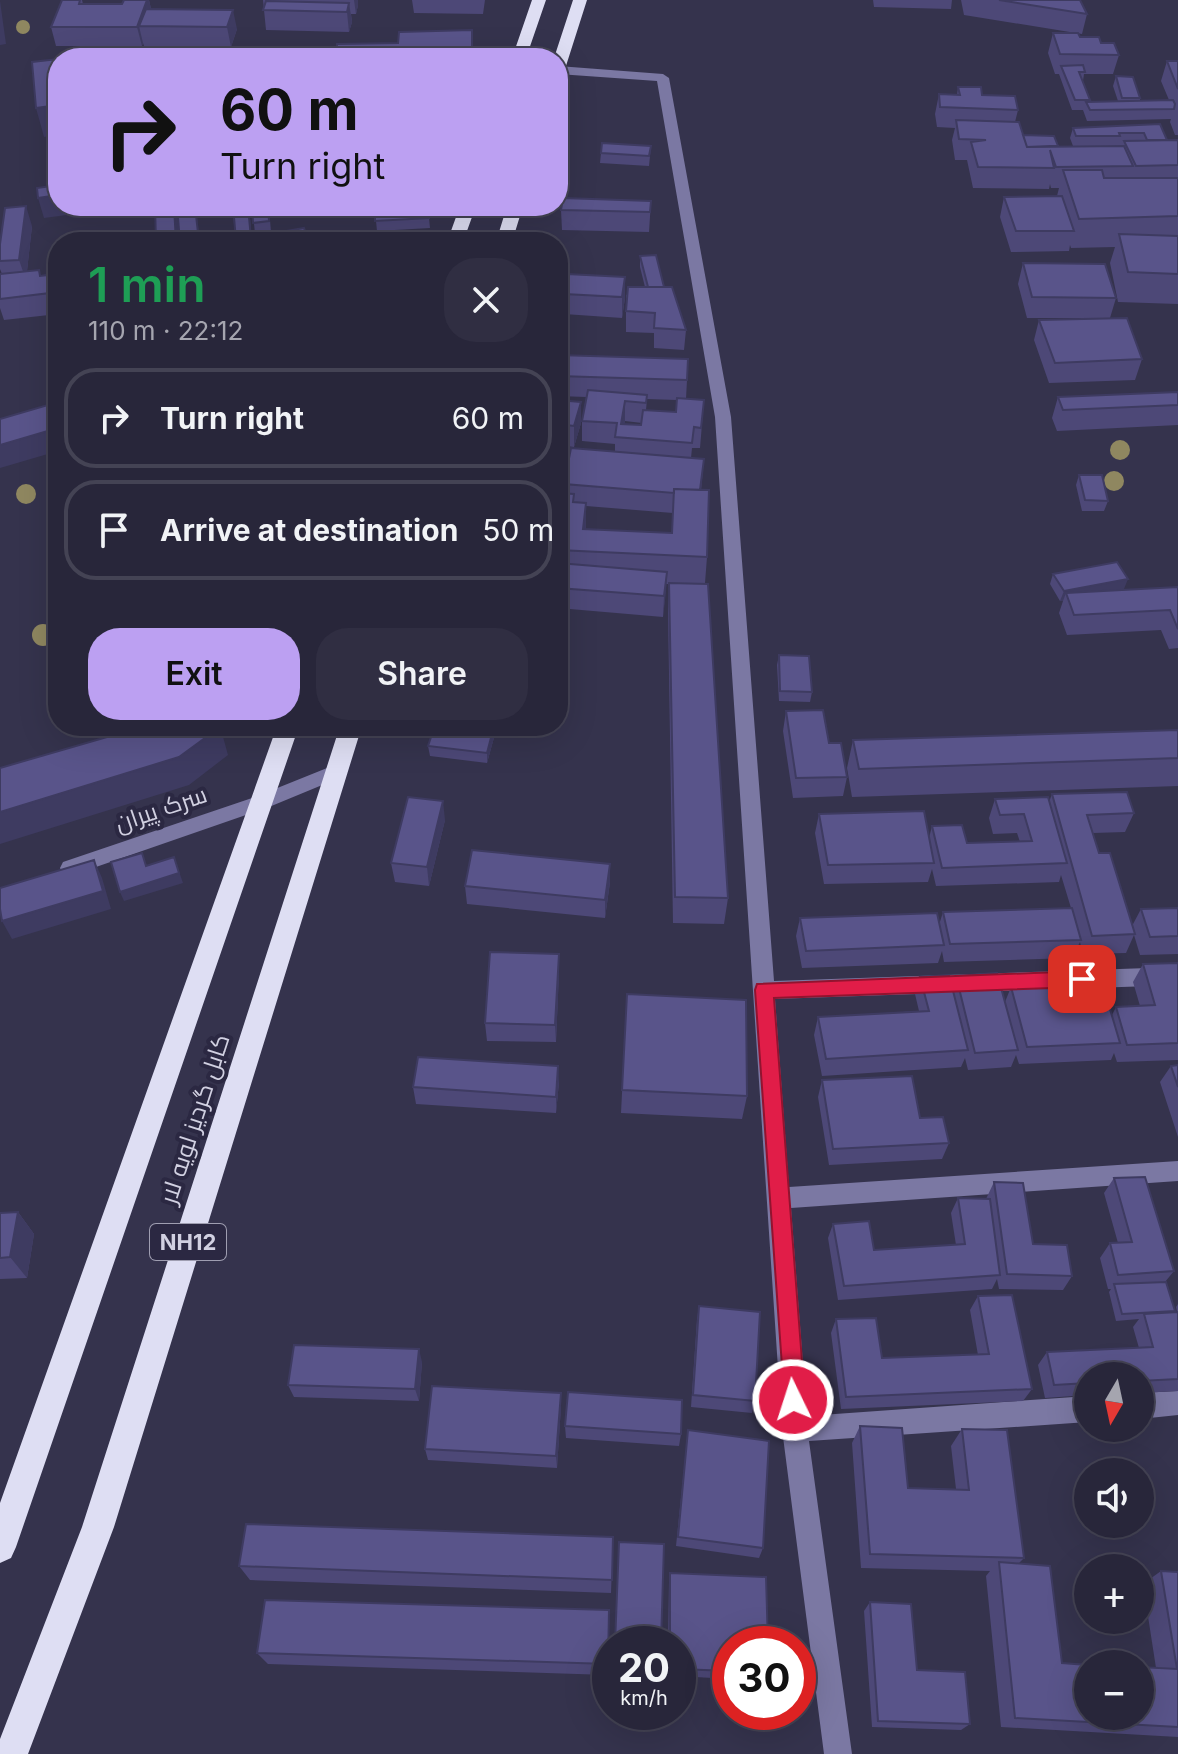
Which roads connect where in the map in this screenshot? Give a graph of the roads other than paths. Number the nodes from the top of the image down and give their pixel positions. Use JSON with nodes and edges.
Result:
{"nodes":[{"id":1,"x":539,"y":0,"type":"edge"},
{"id":2,"x":580,"y":0,"type":"edge"},
{"id":3,"x":522,"y":48,"type":"edge"},
{"id":4,"x":565,"y":48,"type":"edge"},
{"id":5,"x":568,"y":70,"type":"edge"},
{"id":6,"x":285,"y":736,"type":"edge"},
{"id":7,"x":348,"y":736,"type":"edge"},
{"id":8,"x":337,"y":771,"type":"junction"},
{"id":9,"x":262,"y":802,"type":"junction"},
{"id":10,"x":44,"y":877,"type":"edge"},
{"id":11,"x":1178,"y":976,"type":"edge"},
{"id":12,"x":764,"y":990,"type":"junction"},
{"id":13,"x":1178,"y":1171,"type":"edge"},
{"id":14,"x":779,"y":1198,"type":"junction"},
{"id":15,"x":1178,"y":1403,"type":"edge"},
{"id":16,"x":1154,"y":1405,"type":"edge"},
{"id":17,"x":1074,"y":1410,"type":"edge"},
{"id":18,"x":795,"y":1429,"type":"junction"},
{"id":19,"x":0,"y":1547,"type":"edge"},
{"id":20,"x":11,"y":1754,"type":"edge"},
{"id":21,"x":838,"y":1754,"type":"edge"}],
"edges":[{"from":1,"to":3,"type":"highway"},
{"from":2,"to":4,"type":"highway"},
{"from":5,"to":12,"type":"street"},
{"from":6,"to":9,"type":"highway","name":"کابل گردیز لویه لار","number":"NH12"},
{"from":7,"to":8,"type":"highway","name":"کابل گردیز لویه لار","number":"NH12"},
{"from":8,"to":9,"type":"street","name":"سرک پیران"},
{"from":8,"to":20,"type":"highway","name":"کابل گردیز لویه لار","number":"NH12"},
{"from":9,"to":10,"type":"street","name":"سرک پیران"},
{"from":9,"to":19,"type":"highway","name":"کابل گردیز لویه لار","number":"NH12"},
{"from":11,"to":12,"type":"street"},
{"from":12,"to":14,"type":"street"},
{"from":13,"to":14,"type":"street"},
{"from":14,"to":18,"type":"street"},
{"from":15,"to":16,"type":"street"},
{"from":17,"to":18,"type":"street"},
{"from":18,"to":21,"type":"street"}]}
